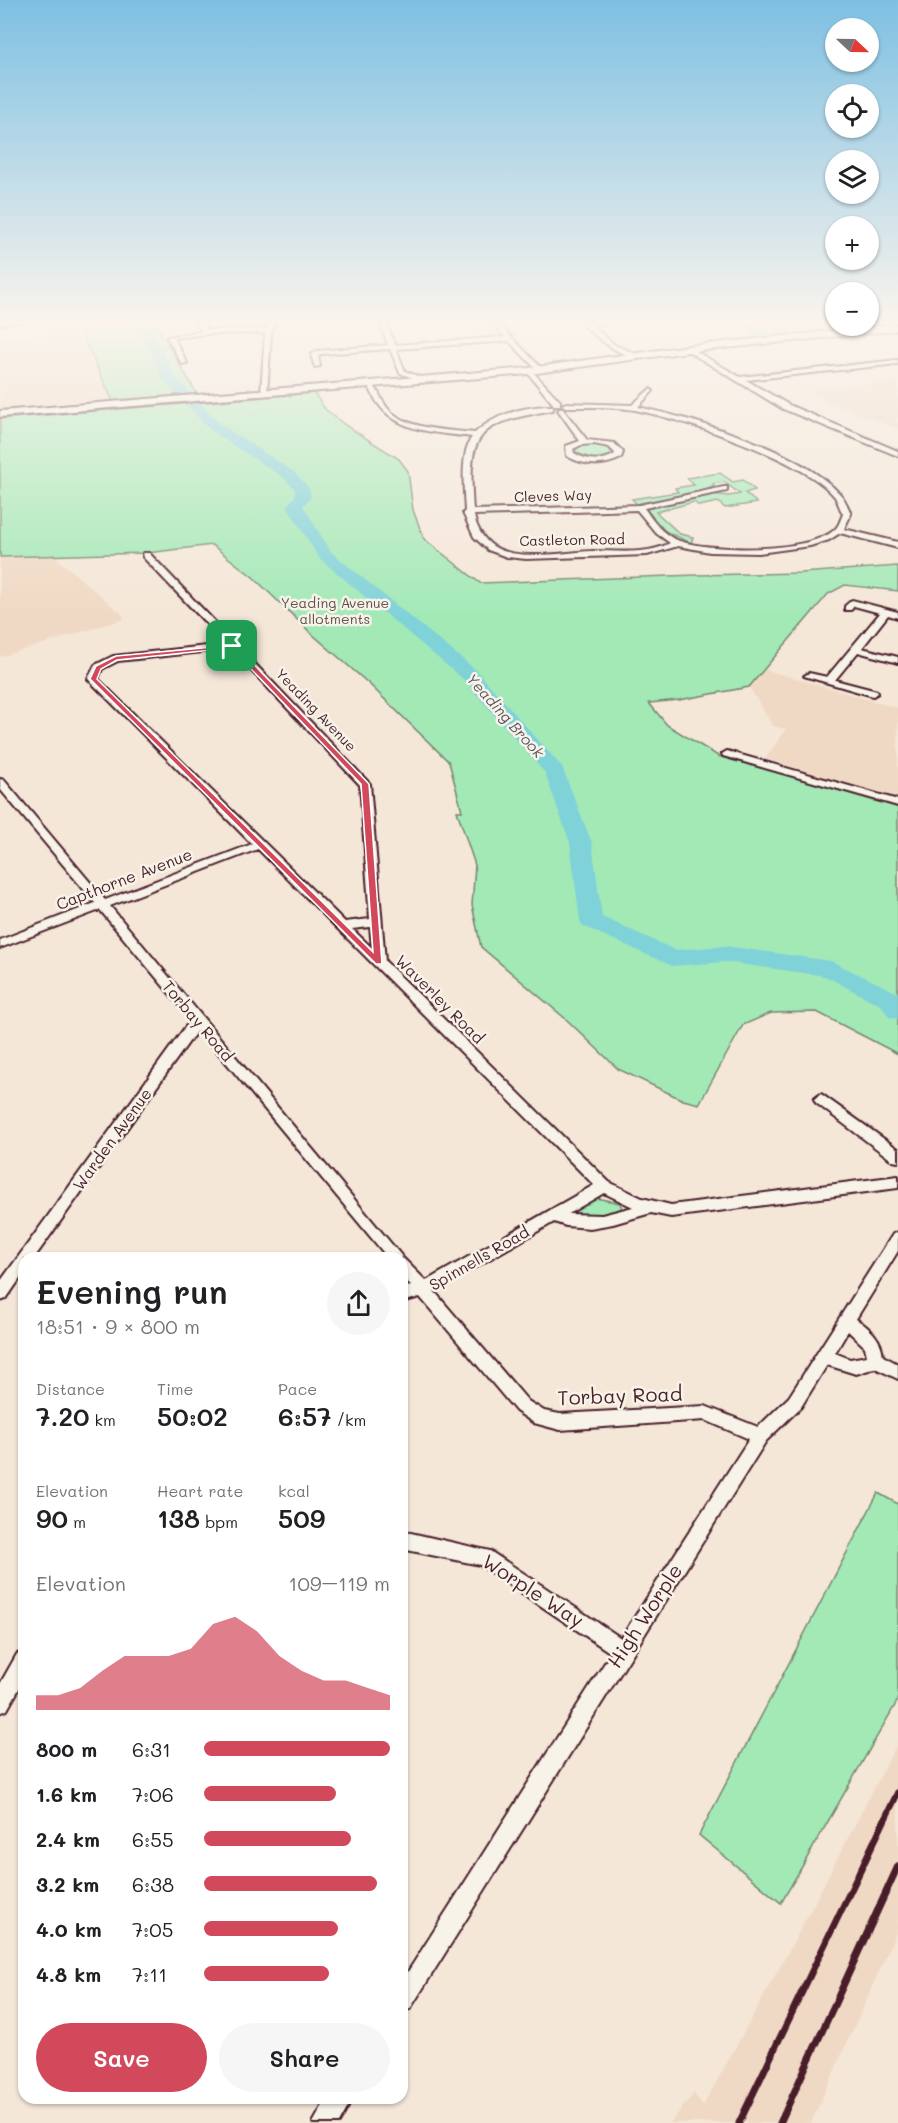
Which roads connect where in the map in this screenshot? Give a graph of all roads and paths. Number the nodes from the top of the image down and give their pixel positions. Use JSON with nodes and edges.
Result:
{"nodes":[{"id":1,"x":401,"y":420,"type":"edge"},
{"id":2,"x":499,"y":420,"type":"edge"},
{"id":3,"x":569,"y":420,"type":"edge"},
{"id":4,"x":680,"y":420,"type":"edge"},
{"id":5,"x":818,"y":420,"type":"edge"},
{"id":6,"x":476,"y":435,"type":"junction"},
{"id":7,"x":892,"y":441,"type":"dead end"},
{"id":8,"x":585,"y":442,"type":"junction"},
{"id":9,"x":880,"y":446,"type":"junction"},
{"id":10,"x":898,"y":454,"type":"edge"},
{"id":11,"x":724,"y":489,"type":"dead end"},
{"id":12,"x":639,"y":507,"type":"junction"},
{"id":13,"x":467,"y":513,"type":"junction"},
{"id":14,"x":838,"y":530,"type":"junction"},
{"id":15,"x":677,"y":543,"type":"junction"},
{"id":16,"x":898,"y":545,"type":"edge"},
{"id":17,"x":146,"y":555,"type":"dead end"},
{"id":18,"x":848,"y":608,"type":"dead end"},
{"id":19,"x":886,"y":612,"type":"junction"},
{"id":20,"x":897,"y":615,"type":"edge"},
{"id":21,"x":232,"y":646,"type":"junction"},
{"id":22,"x":856,"y":649,"type":"junction"},
{"id":23,"x":898,"y":660,"type":"edge"},
{"id":24,"x":809,"y":676,"type":"dead end"},
{"id":25,"x":830,"y":681,"type":"junction"},
{"id":26,"x":873,"y":693,"type":"dead end"},
{"id":27,"x":727,"y":754,"type":"dead end"},
{"id":28,"x":0,"y":782,"type":"edge"},
{"id":29,"x":898,"y":803,"type":"edge"},
{"id":30,"x":259,"y":845,"type":"junction"},
{"id":31,"x":101,"y":905,"type":"junction"},
{"id":32,"x":376,"y":922,"type":"junction"},
{"id":33,"x":341,"y":926,"type":"junction"},
{"id":34,"x":0,"y":944,"type":"edge"},
{"id":35,"x":379,"y":962,"type":"junction"},
{"id":36,"x":201,"y":1025,"type":"junction"},
{"id":37,"x":821,"y":1099,"type":"dead end"},
{"id":38,"x":898,"y":1157,"type":"edge"},
{"id":39,"x":898,"y":1182,"type":"edge"},
{"id":40,"x":604,"y":1186,"type":"junction"},
{"id":41,"x":648,"y":1208,"type":"junction"},
{"id":42,"x":555,"y":1216,"type":"junction"},
{"id":43,"x":898,"y":1238,"type":"edge"},
{"id":44,"x":34,"y":1252,"type":"edge"},
{"id":45,"x":393,"y":1252,"type":"edge"},
{"id":46,"x":408,"y":1271,"type":"edge"},
{"id":47,"x":18,"y":1272,"type":"edge"},
{"id":48,"x":423,"y":1290,"type":"junction"},
{"id":49,"x":0,"y":1294,"type":"edge"},
{"id":50,"x":408,"y":1294,"type":"edge"},
{"id":51,"x":846,"y":1322,"type":"junction"},
{"id":52,"x":826,"y":1356,"type":"junction"},
{"id":53,"x":875,"y":1360,"type":"junction"},
{"id":54,"x":898,"y":1372,"type":"edge"},
{"id":55,"x":760,"y":1436,"type":"junction"},
{"id":56,"x":408,"y":1541,"type":"edge"},
{"id":57,"x":623,"y":1650,"type":"junction"},
{"id":58,"x":18,"y":1672,"type":"edge"},
{"id":59,"x":0,"y":1703,"type":"edge"},
{"id":60,"x":408,"y":1983,"type":"edge"},
{"id":61,"x":337,"y":2104,"type":"edge"},
{"id":62,"x":325,"y":2123,"type":"edge"}],
"edges":[{"from":1,"to":6,"type":"street"},
{"from":2,"to":6,"type":"street"},
{"from":3,"to":8,"type":"street"},
{"from":4,"to":14,"type":"street"},
{"from":5,"to":9,"type":"street"},
{"from":6,"to":13,"type":"street","name":"Castleton Road"},
{"from":7,"to":9,"type":"street"},
{"from":8,"to":8,"type":"street"},
{"from":9,"to":10,"type":"street"},
{"from":11,"to":12,"type":"street","name":"Cleves Way"},
{"from":12,"to":13,"type":"street","name":"Cleves Way"},
{"from":12,"to":15,"type":"street"},
{"from":13,"to":15,"type":"street","name":"Castleton Road"},
{"from":14,"to":15,"type":"street"},
{"from":14,"to":16,"type":"street"},
{"from":17,"to":21,"type":"street","name":"Yeading Avenue"},
{"from":18,"to":19,"type":"street"},
{"from":19,"to":20,"type":"street"},
{"from":19,"to":22,"type":"street"},
{"from":21,"to":30,"type":"street","name":"Waverley Road"},
{"from":21,"to":32,"type":"street","name":"Yeading Avenue"},
{"from":22,"to":23,"type":"street"},
{"from":22,"to":25,"type":"street"},
{"from":24,"to":25,"type":"street"},
{"from":25,"to":26,"type":"street"},
{"from":27,"to":29,"type":"street"},
{"from":28,"to":31,"type":"street","name":"Torbay Road"},
{"from":30,"to":31,"type":"street","name":"Capthorne Avenue"},
{"from":30,"to":33,"type":"street","name":"Waverley Road"},
{"from":31,"to":34,"type":"street","name":"Capthorne Avenue"},
{"from":31,"to":36,"type":"street","name":"Torbay Road"},
{"from":32,"to":33,"type":"street"},
{"from":32,"to":35,"type":"street","name":"Yeading Avenue"},
{"from":33,"to":35,"type":"street","name":"Waverley Road"},
{"from":35,"to":40,"type":"street","name":"Waverley Road"},
{"from":36,"to":44,"type":"street","name":"Warden Avenue"},
{"from":36,"to":45,"type":"street","name":"Torbay Road"},
{"from":37,"to":38,"type":"street"},
{"from":39,"to":41,"type":"street","name":"Waverley Road"},
{"from":40,"to":41,"type":"street","name":"Waverley Road"},
{"from":40,"to":42,"type":"street","name":"Spinnells Road"},
{"from":41,"to":42,"type":"street"},
{"from":42,"to":48,"type":"street","name":"Spinnells Road"},
{"from":43,"to":51,"type":"street","name":"High Worple"},
{"from":46,"to":48,"type":"street","name":"Torbay Road"},
{"from":47,"to":49,"type":"street","name":"Warden Avenue"},
{"from":48,"to":50,"type":"street","name":"Spinnells Road"},
{"from":48,"to":55,"type":"street","name":"Torbay Road"},
{"from":51,"to":52,"type":"street","name":"High Worple"},
{"from":51,"to":53,"type":"street"},
{"from":52,"to":53,"type":"street"},
{"from":52,"to":55,"type":"street","name":"High Worple"},
{"from":53,"to":54,"type":"street"},
{"from":55,"to":57,"type":"street","name":"High Worple"},
{"from":56,"to":57,"type":"street","name":"Worple Way"},
{"from":57,"to":60,"type":"street","name":"High Worple"},
{"from":58,"to":59,"type":"street"},
{"from":61,"to":62,"type":"street"}]}
